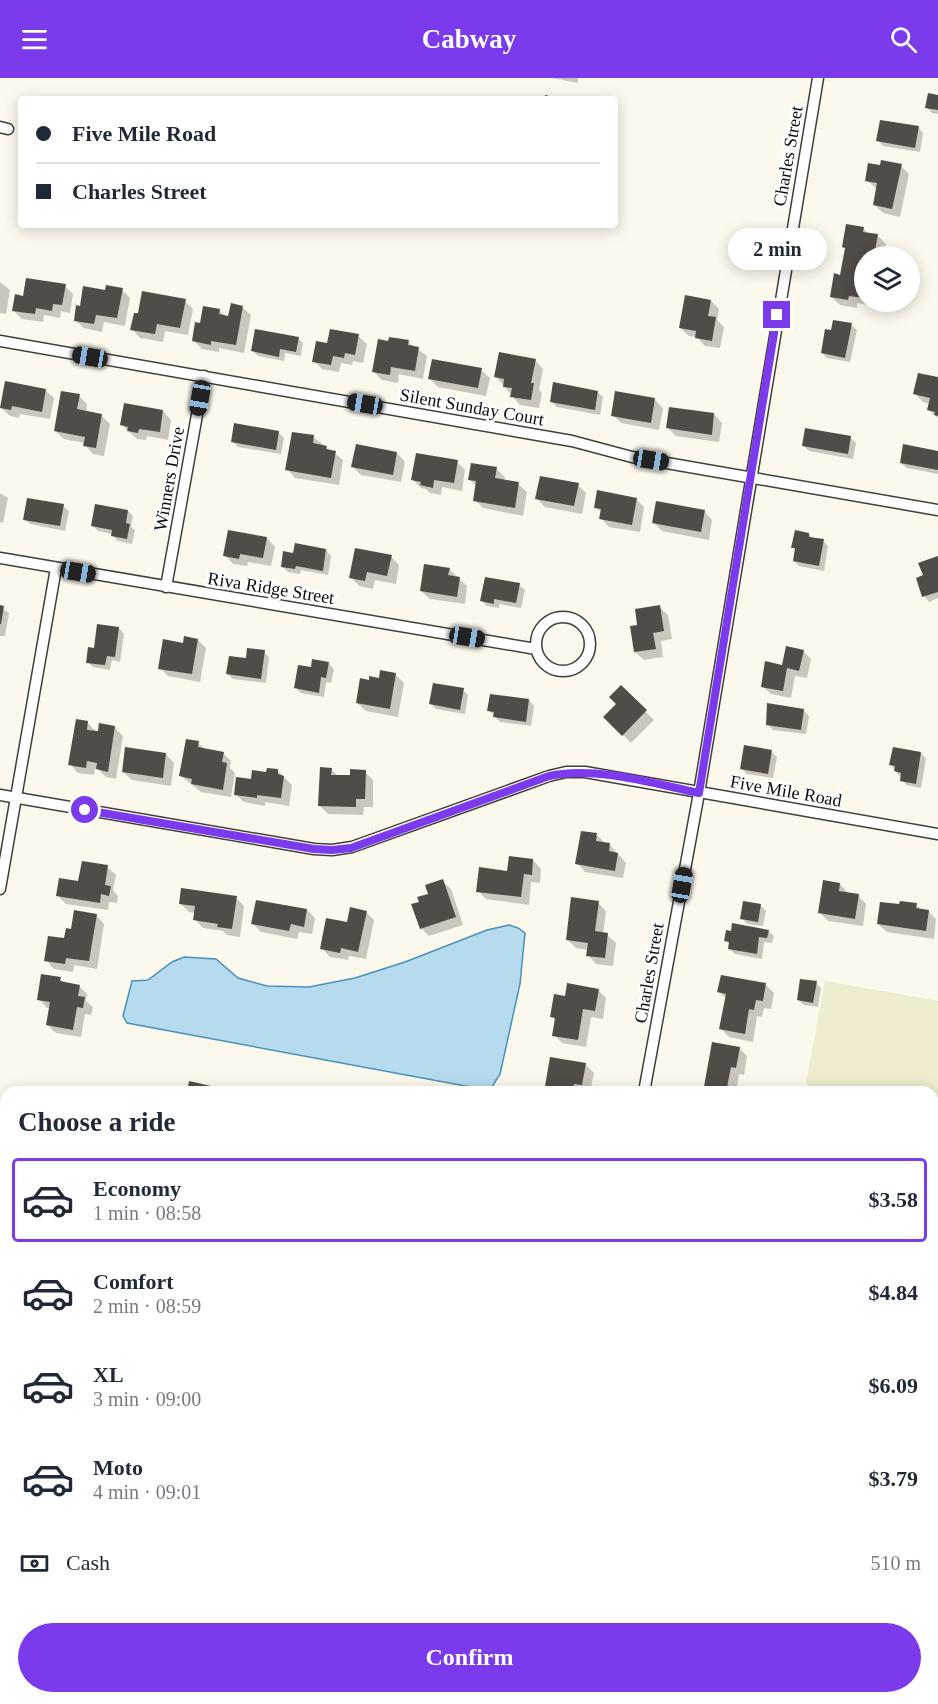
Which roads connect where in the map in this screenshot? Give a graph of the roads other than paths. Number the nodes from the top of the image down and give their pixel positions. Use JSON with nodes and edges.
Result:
{"nodes":[{"id":1,"x":818,"y":78,"type":"edge"},
{"id":2,"x":0,"y":341,"type":"edge"},
{"id":3,"x":204,"y":376,"type":"junction"},
{"id":4,"x":750,"y":477,"type":"junction"},
{"id":5,"x":938,"y":510,"type":"edge"},
{"id":6,"x":0,"y":558,"type":"edge"},
{"id":7,"x":56,"y":568,"type":"junction"},
{"id":8,"x":166,"y":587,"type":"junction"},
{"id":9,"x":536,"y":649,"type":"junction"},
{"id":10,"x":699,"y":793,"type":"junction"},
{"id":11,"x":0,"y":795,"type":"edge"},
{"id":12,"x":16,"y":798,"type":"junction"},
{"id":13,"x":938,"y":834,"type":"edge"},
{"id":14,"x":0,"y":889,"type":"edge"},
{"id":15,"x":645,"y":1086,"type":"edge"}],
"edges":[{"from":1,"to":4,"type":"street","name":"Charles Street"},
{"from":2,"to":3,"type":"street","name":"Silent Sunday Court"},
{"from":3,"to":4,"type":"street","name":"Silent Sunday Court"},
{"from":3,"to":8,"type":"street","name":"Winners Drive"},
{"from":4,"to":5,"type":"street","name":"Silent Sunday Court"},
{"from":4,"to":10,"type":"street","name":"Charles Street"},
{"from":6,"to":7,"type":"street","name":"Riva Ridge Street"},
{"from":7,"to":8,"type":"street","name":"Riva Ridge Street"},
{"from":7,"to":12,"type":"street"},
{"from":8,"to":9,"type":"street","name":"Riva Ridge Street"},
{"from":9,"to":9,"type":"street"},
{"from":10,"to":12,"type":"street","name":"Five Mile Road"},
{"from":10,"to":13,"type":"street","name":"Five Mile Road"},
{"from":10,"to":15,"type":"street","name":"Charles Street"},
{"from":11,"to":12,"type":"street","name":"Five Mile Road"},
{"from":12,"to":14,"type":"street"}]}
